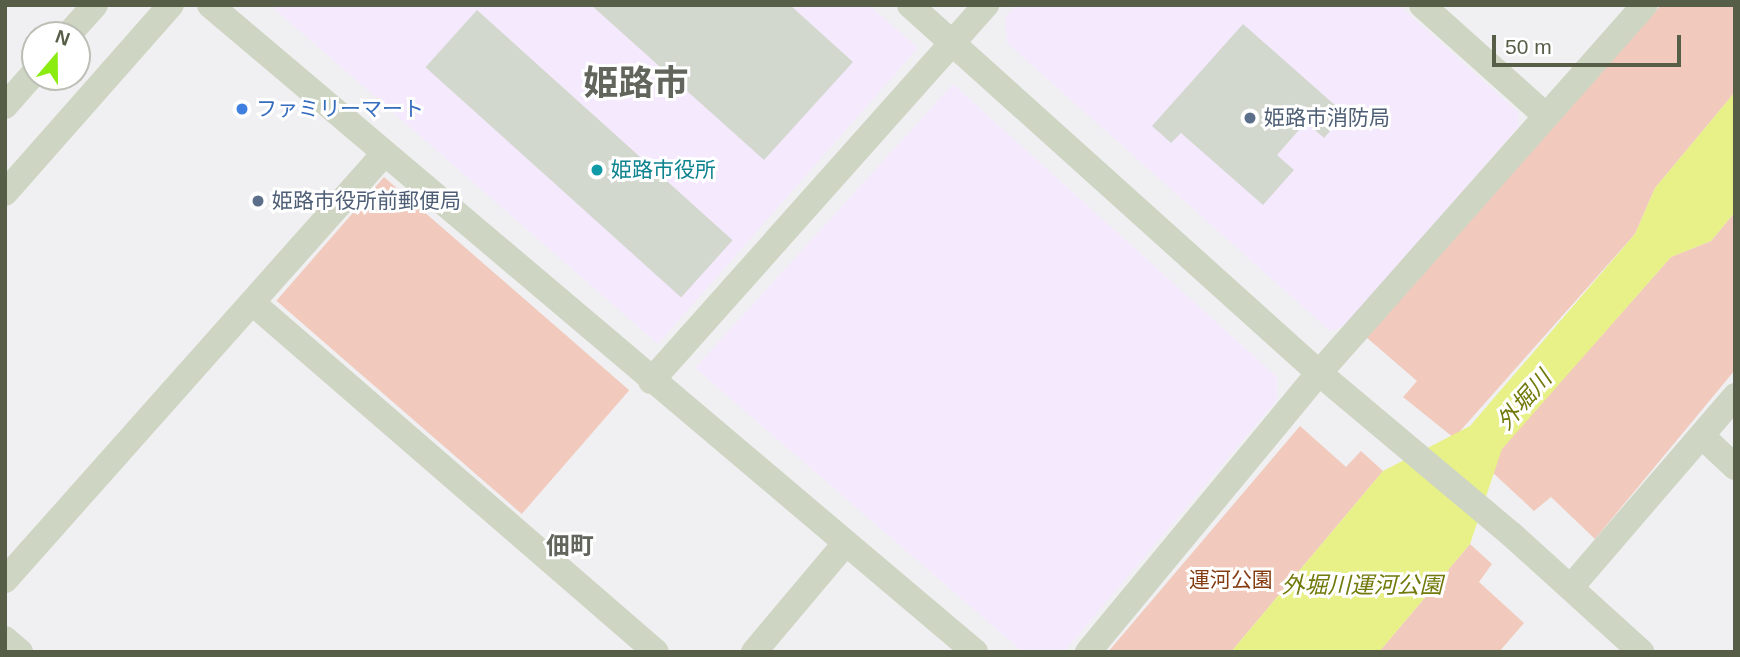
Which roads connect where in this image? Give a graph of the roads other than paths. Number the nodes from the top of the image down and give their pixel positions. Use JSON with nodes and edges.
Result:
{"nodes":[{"id":1,"x":95,"y":5,"type":"edge"},
{"id":2,"x":171,"y":5,"type":"edge"},
{"id":3,"x":209,"y":5,"type":"edge"},
{"id":4,"x":910,"y":5,"type":"edge"},
{"id":5,"x":986,"y":5,"type":"edge"},
{"id":6,"x":1422,"y":5,"type":"edge"},
{"id":7,"x":1645,"y":5,"type":"edge"},
{"id":8,"x":81,"y":21,"type":"edge"},
{"id":9,"x":951,"y":44,"type":"junction"},
{"id":10,"x":21,"y":88,"type":"edge"},
{"id":11,"x":5,"y":106,"type":"edge"},
{"id":12,"x":1546,"y":116,"type":"junction"},
{"id":13,"x":383,"y":155,"type":"junction"},
{"id":14,"x":5,"y":192,"type":"edge"},
{"id":15,"x":255,"y":305,"type":"junction"},
{"id":16,"x":1319,"y":373,"type":"junction"},
{"id":17,"x":651,"y":380,"type":"junction"},
{"id":18,"x":1735,"y":396,"type":"edge"},
{"id":19,"x":1703,"y":437,"type":"junction"},
{"id":20,"x":1735,"y":467,"type":"edge"},
{"id":21,"x":844,"y":545,"type":"junction"},
{"id":22,"x":5,"y":580,"type":"edge"},
{"id":23,"x":1571,"y":587,"type":"junction"},
{"id":24,"x":5,"y":639,"type":"edge"},
{"id":25,"x":20,"y":652,"type":"edge"},
{"id":26,"x":656,"y":652,"type":"edge"},
{"id":27,"x":754,"y":652,"type":"edge"},
{"id":28,"x":975,"y":652,"type":"edge"},
{"id":29,"x":1088,"y":652,"type":"edge"},
{"id":30,"x":1641,"y":652,"type":"edge"}],
"edges":[{"from":1,"to":8,"type":"street"},
{"from":2,"to":14,"type":"street"},
{"from":3,"to":13,"type":"street"},
{"from":4,"to":9,"type":"street"},
{"from":5,"to":9,"type":"street"},
{"from":6,"to":12,"type":"street"},
{"from":7,"to":12,"type":"street"},
{"from":9,"to":16,"type":"street"},
{"from":9,"to":17,"type":"street"},
{"from":10,"to":11,"type":"street"},
{"from":12,"to":16,"type":"street"},
{"from":13,"to":15,"type":"street"},
{"from":13,"to":17,"type":"street"},
{"from":15,"to":22,"type":"street"},
{"from":15,"to":26,"type":"street"},
{"from":16,"to":23,"type":"street"},
{"from":16,"to":29,"type":"street"},
{"from":17,"to":21,"type":"street"},
{"from":18,"to":19,"type":"street"},
{"from":19,"to":20,"type":"street"},
{"from":19,"to":23,"type":"street"},
{"from":21,"to":27,"type":"street"},
{"from":21,"to":28,"type":"street"},
{"from":23,"to":30,"type":"street"},
{"from":24,"to":25,"type":"street"}]}
